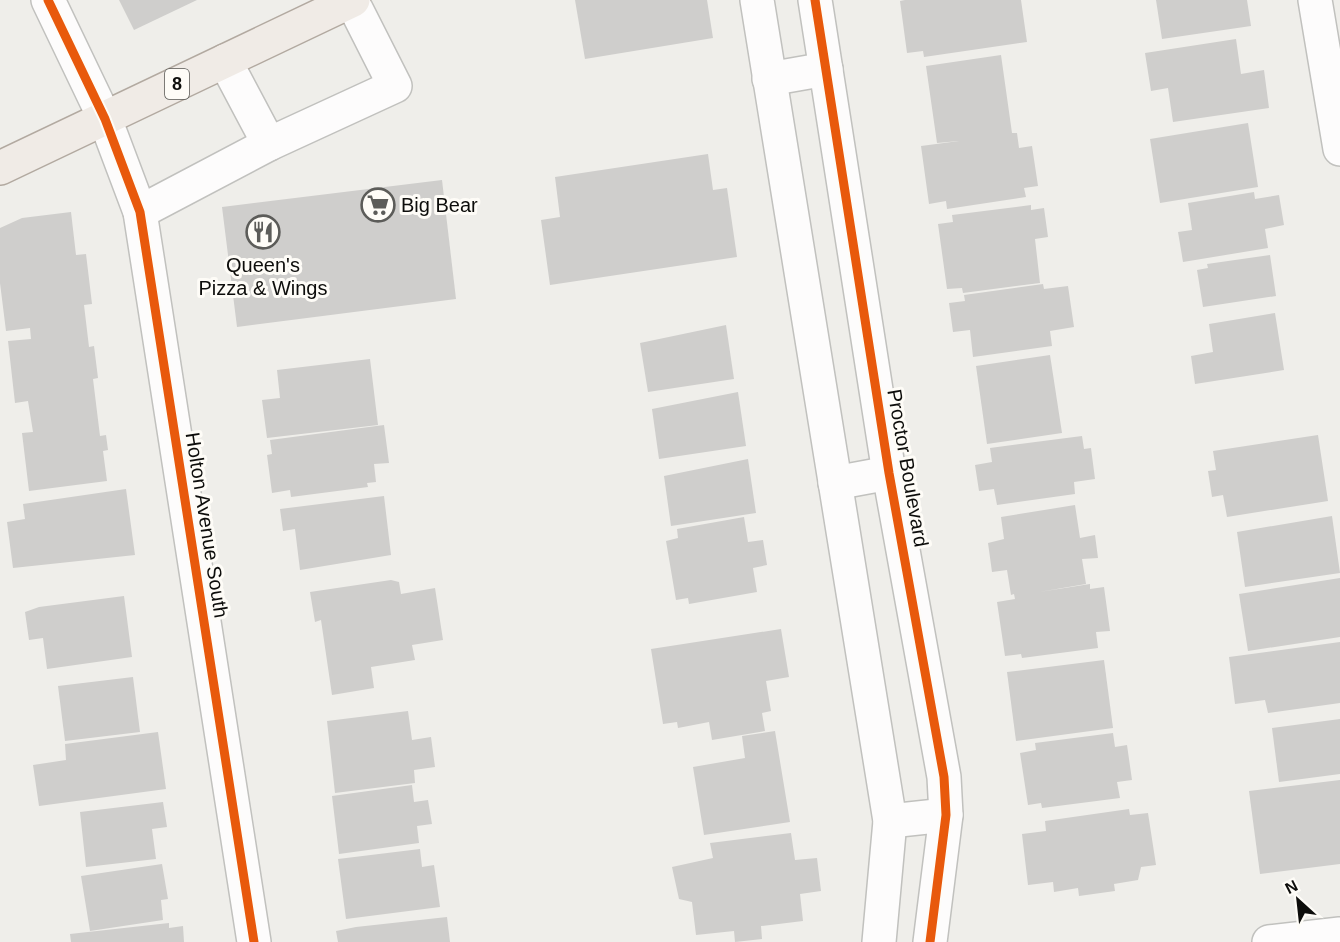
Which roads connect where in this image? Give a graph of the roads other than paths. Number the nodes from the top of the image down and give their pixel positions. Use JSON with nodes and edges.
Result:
{"nodes":[{"id":1,"x":48,"y":0,"type":"edge"},
{"id":2,"x":353,"y":0,"type":"edge"},
{"id":3,"x":757,"y":0,"type":"edge"},
{"id":4,"x":815,"y":0,"type":"edge"},
{"id":5,"x":1315,"y":0,"type":"edge"},
{"id":6,"x":225,"y":61,"type":"junction"},
{"id":7,"x":826,"y":69,"type":"junction"},
{"id":8,"x":769,"y":79,"type":"junction"},
{"id":9,"x":105,"y":119,"type":"junction"},
{"id":10,"x":269,"y":144,"type":"junction"},
{"id":11,"x":1340,"y":149,"type":"edge"},
{"id":12,"x":0,"y":168,"type":"edge"},
{"id":13,"x":140,"y":212,"type":"junction"},
{"id":14,"x":890,"y":473,"type":"junction"},
{"id":15,"x":836,"y":483,"type":"junction"},
{"id":16,"x":946,"y":815,"type":"junction"},
{"id":17,"x":890,"y":821,"type":"junction"},
{"id":18,"x":1340,"y":934,"type":"edge"},
{"id":19,"x":254,"y":942,"type":"edge"},
{"id":20,"x":879,"y":942,"type":"edge"},
{"id":21,"x":930,"y":942,"type":"edge"},
{"id":22,"x":1269,"y":942,"type":"edge"}],
"edges":[{"from":1,"to":9,"type":"street","name":"Holton Avenue South"},
{"from":2,"to":6,"type":"main road","number":"8"},
{"from":2,"to":10,"type":"street"},
{"from":3,"to":8,"type":"street"},
{"from":4,"to":7,"type":"street","name":"Proctor Boulevard"},
{"from":5,"to":11,"type":"street"},
{"from":6,"to":9,"type":"main road","number":"8"},
{"from":6,"to":10,"type":"street"},
{"from":7,"to":8,"type":"street"},
{"from":7,"to":14,"type":"street","name":"Proctor Boulevard"},
{"from":8,"to":15,"type":"street"},
{"from":9,"to":12,"type":"main road","number":"8"},
{"from":9,"to":13,"type":"street","name":"Holton Avenue South"},
{"from":10,"to":13,"type":"street"},
{"from":13,"to":19,"type":"street","name":"Holton Avenue South"},
{"from":14,"to":15,"type":"street","name":"Proctor Boulevard"},
{"from":14,"to":16,"type":"street","name":"Proctor Boulevard"},
{"from":15,"to":17,"type":"street"},
{"from":16,"to":17,"type":"street"},
{"from":16,"to":21,"type":"street","name":"Proctor Boulevard"},
{"from":17,"to":20,"type":"street"},
{"from":18,"to":22,"type":"street"}]}
